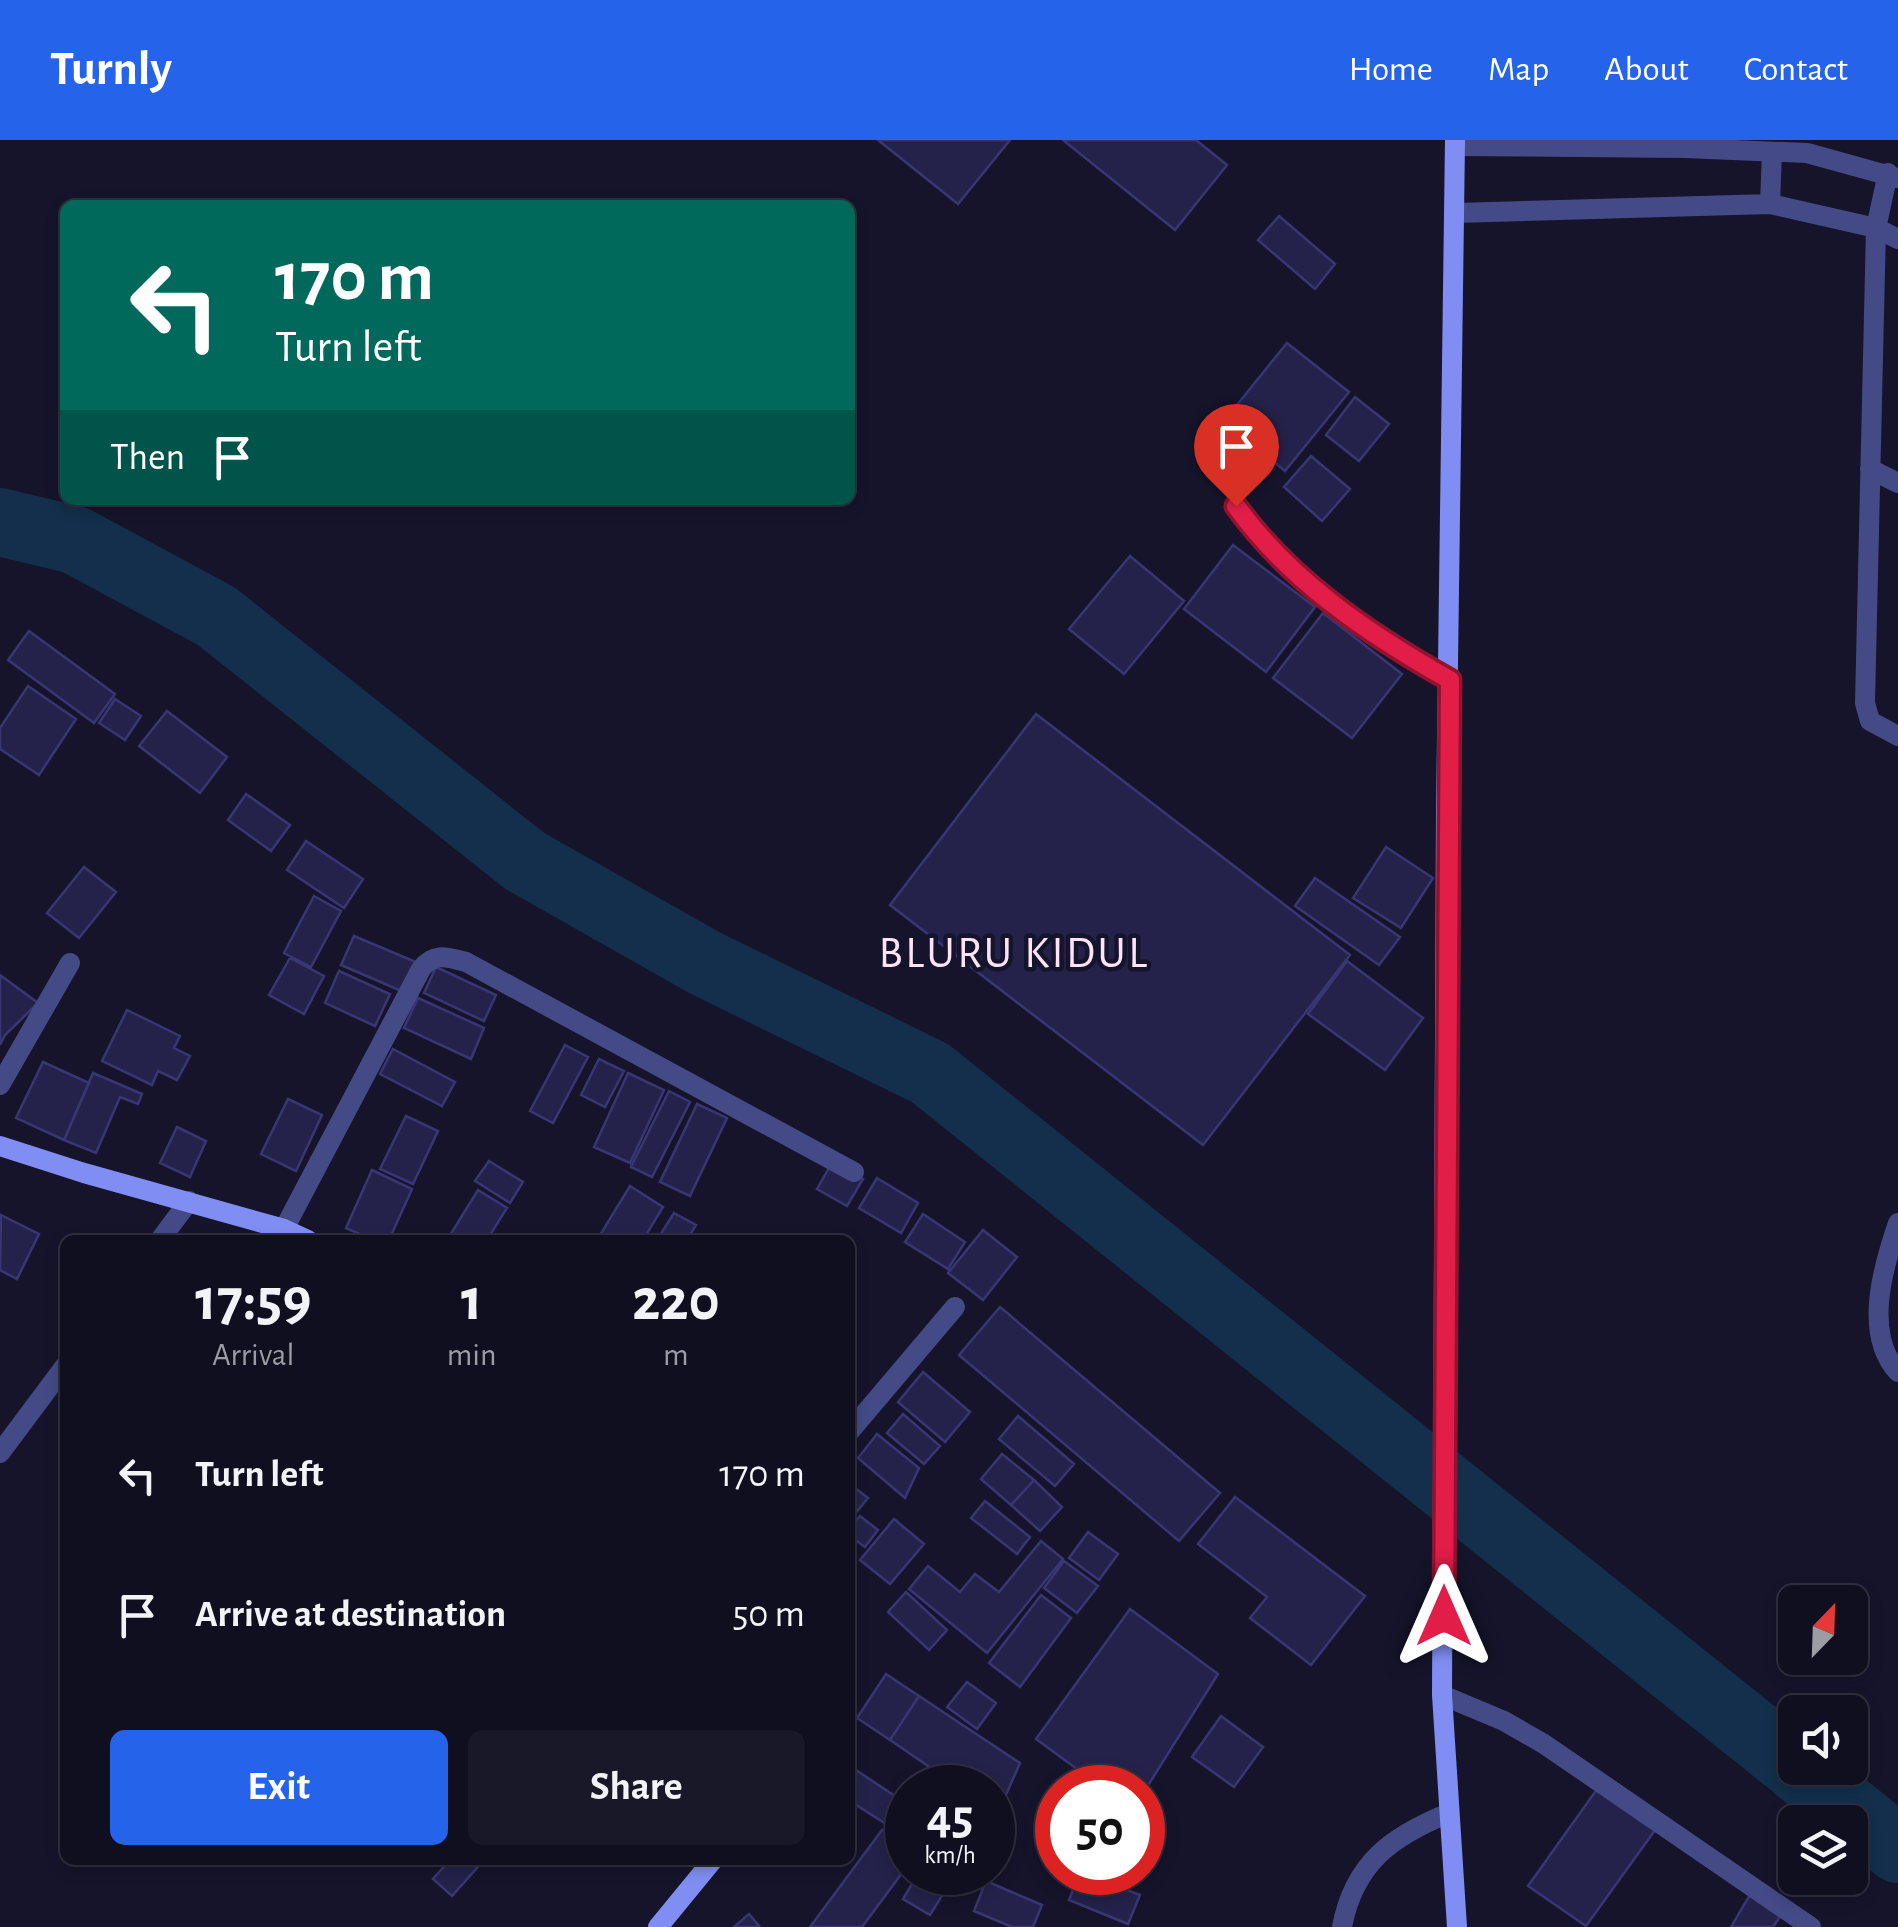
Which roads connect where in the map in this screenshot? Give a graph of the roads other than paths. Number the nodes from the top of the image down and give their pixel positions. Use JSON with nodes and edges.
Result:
{"nodes":[{"id":1,"x":1455,"y":143,"type":"edge"},
{"id":2,"x":1772,"y":152,"type":"junction"},
{"id":3,"x":1893,"y":175,"type":"edge"},
{"id":4,"x":1770,"y":204,"type":"junction"},
{"id":5,"x":1455,"y":213,"type":"junction"},
{"id":6,"x":1876,"y":228,"type":"junction"},
{"id":7,"x":1898,"y":239,"type":"edge"},
{"id":8,"x":1870,"y":469,"type":"junction"},
{"id":9,"x":1898,"y":483,"type":"edge"},
{"id":10,"x":1236,"y":506,"type":"dead end"},
{"id":11,"x":1450,"y":680,"type":"junction"},
{"id":12,"x":1898,"y":736,"type":"edge"},
{"id":13,"x":70,"y":963,"type":"dead end"},
{"id":14,"x":0,"y":1085,"type":"edge"},
{"id":15,"x":0,"y":1146,"type":"edge"},
{"id":16,"x":854,"y":1172,"type":"dead end"},
{"id":17,"x":189,"y":1201,"type":"junction"},
{"id":18,"x":1898,"y":1223,"type":"edge"},
{"id":19,"x":284,"y":1229,"type":"junction"},
{"id":20,"x":164,"y":1235,"type":"edge"},
{"id":21,"x":297,"y":1235,"type":"edge"},
{"id":22,"x":955,"y":1307,"type":"dead end"},
{"id":23,"x":1898,"y":1372,"type":"edge"},
{"id":24,"x":60,"y":1373,"type":"edge"},
{"id":25,"x":855,"y":1425,"type":"edge"},
{"id":26,"x":0,"y":1453,"type":"edge"},
{"id":27,"x":1442,"y":1695,"type":"junction"},
{"id":28,"x":1449,"y":1813,"type":"junction"},
{"id":29,"x":709,"y":1865,"type":"edge"},
{"id":30,"x":658,"y":1927,"type":"edge"},
{"id":31,"x":1342,"y":1927,"type":"edge"},
{"id":32,"x":1457,"y":1927,"type":"edge"},
{"id":33,"x":1811,"y":1927,"type":"edge"}],
"edges":[{"from":1,"to":2,"type":"street"},
{"from":1,"to":5,"type":"main road"},
{"from":2,"to":3,"type":"street"},
{"from":2,"to":4,"type":"street"},
{"from":3,"to":6,"type":"street"},
{"from":4,"to":5,"type":"street"},
{"from":4,"to":6,"type":"street"},
{"from":5,"to":11,"type":"main road"},
{"from":6,"to":7,"type":"street"},
{"from":6,"to":8,"type":"street"},
{"from":8,"to":9,"type":"street"},
{"from":8,"to":12,"type":"street"},
{"from":10,"to":11,"type":"street"},
{"from":11,"to":27,"type":"main road"},
{"from":13,"to":14,"type":"street"},
{"from":15,"to":17,"type":"main road"},
{"from":16,"to":19,"type":"street"},
{"from":17,"to":19,"type":"main road"},
{"from":17,"to":20,"type":"street"},
{"from":18,"to":23,"type":"street"},
{"from":19,"to":21,"type":"main road"},
{"from":22,"to":25,"type":"street"},
{"from":24,"to":26,"type":"street"},
{"from":27,"to":28,"type":"main road"},
{"from":27,"to":33,"type":"street"},
{"from":28,"to":31,"type":"street"},
{"from":28,"to":32,"type":"main road"},
{"from":29,"to":30,"type":"main road"}]}
